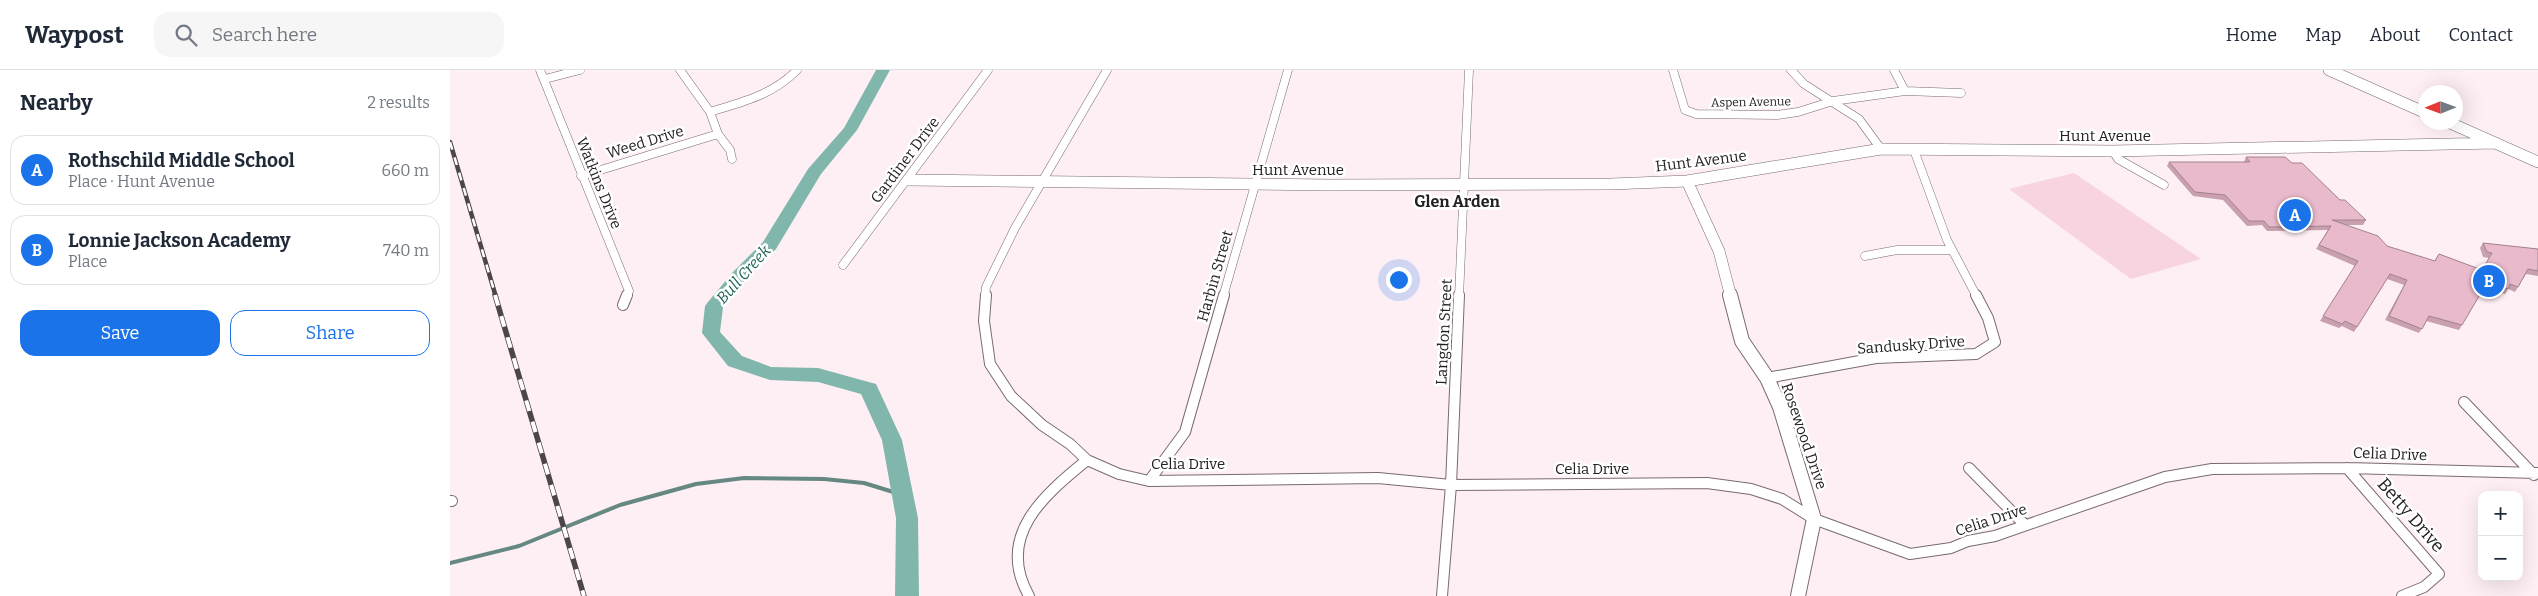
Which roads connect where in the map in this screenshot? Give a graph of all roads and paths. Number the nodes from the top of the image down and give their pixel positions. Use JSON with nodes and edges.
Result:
{"nodes":[{"id":1,"x":540,"y":70,"type":"edge"},
{"id":2,"x":580,"y":70,"type":"edge"},
{"id":3,"x":680,"y":70,"type":"edge"},
{"id":4,"x":797,"y":70,"type":"edge"},
{"id":5,"x":988,"y":70,"type":"edge"},
{"id":6,"x":1107,"y":70,"type":"edge"},
{"id":7,"x":1288,"y":70,"type":"edge"},
{"id":8,"x":1469,"y":70,"type":"edge"},
{"id":9,"x":1673,"y":70,"type":"edge"},
{"id":10,"x":1791,"y":70,"type":"edge"},
{"id":11,"x":1894,"y":70,"type":"edge"},
{"id":12,"x":2329,"y":70,"type":"edge"},
{"id":13,"x":544,"y":79,"type":"junction"},
{"id":14,"x":1905,"y":91,"type":"junction"},
{"id":15,"x":1961,"y":93,"type":"dead end"},
{"id":16,"x":1833,"y":101,"type":"junction"},
{"id":17,"x":2418,"y":109,"type":"edge"},
{"id":18,"x":710,"y":112,"type":"junction"},
{"id":19,"x":2463,"y":129,"type":"edge"},
{"id":20,"x":718,"y":134,"type":"junction"},
{"id":21,"x":2496,"y":143,"type":"junction"},
{"id":22,"x":1881,"y":148,"type":"junction"},
{"id":23,"x":1914,"y":150,"type":"junction"},
{"id":24,"x":2113,"y":151,"type":"junction"},
{"id":25,"x":732,"y":160,"type":"dead end"},
{"id":26,"x":2538,"y":162,"type":"edge"},
{"id":27,"x":581,"y":176,"type":"junction"},
{"id":28,"x":908,"y":180,"type":"junction"},
{"id":29,"x":1256,"y":181,"type":"junction"},
{"id":30,"x":1687,"y":181,"type":"junction"},
{"id":31,"x":1042,"y":184,"type":"junction"},
{"id":32,"x":1465,"y":185,"type":"junction"},
{"id":33,"x":2164,"y":185,"type":"dead end"},
{"id":34,"x":1951,"y":250,"type":"junction"},
{"id":35,"x":1865,"y":256,"type":"dead end"},
{"id":36,"x":843,"y":265,"type":"dead end"},
{"id":37,"x":623,"y":305,"type":"dead end"},
{"id":38,"x":1767,"y":378,"type":"junction"},
{"id":39,"x":2464,"y":402,"type":"dead end"},
{"id":40,"x":1087,"y":460,"type":"junction"},
{"id":41,"x":1969,"y":468,"type":"dead end"},
{"id":42,"x":2348,"y":468,"type":"junction"},
{"id":43,"x":2536,"y":475,"type":"edge"},
{"id":44,"x":1149,"y":481,"type":"junction"},
{"id":45,"x":1451,"y":485,"type":"junction"},
{"id":46,"x":1814,"y":520,"type":"junction"},
{"id":47,"x":2025,"y":525,"type":"junction"},
{"id":48,"x":1028,"y":596,"type":"edge"},
{"id":49,"x":1442,"y":596,"type":"edge"},
{"id":50,"x":1798,"y":596,"type":"edge"},
{"id":51,"x":2402,"y":596,"type":"edge"}],
"edges":[{"from":1,"to":13,"type":"street","name":"Watkins Drive"},
{"from":2,"to":13,"type":"street"},
{"from":3,"to":18,"type":"street"},
{"from":4,"to":18,"type":"street"},
{"from":5,"to":28,"type":"street","name":"Gardiner Drive"},
{"from":6,"to":31,"type":"street","name":"Celia Drive"},
{"from":7,"to":29,"type":"street","name":"Harbin Street"},
{"from":8,"to":32,"type":"street","name":"Langdon Street"},
{"from":9,"to":16,"type":"street","name":"Aspen Avenue"},
{"from":10,"to":16,"type":"street"},
{"from":11,"to":14,"type":"street"},
{"from":12,"to":17,"type":"street"},
{"from":13,"to":27,"type":"street","name":"Watkins Drive"},
{"from":14,"to":15,"type":"street","name":"Aspen Avenue"},
{"from":14,"to":16,"type":"street","name":"Aspen Avenue"},
{"from":16,"to":22,"type":"street"},
{"from":18,"to":20,"type":"street"},
{"from":19,"to":21,"type":"street"},
{"from":20,"to":25,"type":"street"},
{"from":20,"to":27,"type":"street","name":"Weed Drive"},
{"from":21,"to":24,"type":"street","name":"Hunt Avenue"},
{"from":21,"to":26,"type":"street"},
{"from":22,"to":23,"type":"street","name":"Hunt Avenue"},
{"from":22,"to":30,"type":"street","name":"Hunt Avenue"},
{"from":23,"to":24,"type":"street","name":"Hunt Avenue"},
{"from":23,"to":34,"type":"street","name":"Sandusky Drive"},
{"from":24,"to":33,"type":"street"},
{"from":27,"to":37,"type":"street","name":"Watkins Drive"},
{"from":28,"to":31,"type":"street","name":"Hunt Avenue"},
{"from":28,"to":36,"type":"street","name":"Gardiner Drive"},
{"from":29,"to":31,"type":"street","name":"Hunt Avenue"},
{"from":29,"to":32,"type":"street","name":"Hunt Avenue"},
{"from":29,"to":44,"type":"street","name":"Harbin Street"},
{"from":30,"to":32,"type":"street","name":"Hunt Avenue"},
{"from":30,"to":38,"type":"street","name":"Rosewood Drive"},
{"from":31,"to":40,"type":"street","name":"Celia Drive"},
{"from":32,"to":45,"type":"street","name":"Langdon Street"},
{"from":34,"to":35,"type":"street"},
{"from":34,"to":38,"type":"street","name":"Sandusky Drive"},
{"from":38,"to":46,"type":"street","name":"Rosewood Drive"},
{"from":39,"to":43,"type":"street"},
{"from":40,"to":44,"type":"street","name":"Celia Drive"},
{"from":40,"to":48,"type":"street"},
{"from":41,"to":47,"type":"street"},
{"from":42,"to":43,"type":"street","name":"Celia Drive"},
{"from":42,"to":47,"type":"street","name":"Celia Drive"},
{"from":42,"to":51,"type":"street","name":"Betty Drive"},
{"from":44,"to":45,"type":"street","name":"Celia Drive"},
{"from":45,"to":46,"type":"street","name":"Celia Drive"},
{"from":45,"to":49,"type":"street","name":"Langdon Street"},
{"from":46,"to":47,"type":"street","name":"Celia Drive"},
{"from":46,"to":50,"type":"street","name":"Rosewood Drive"}]}
